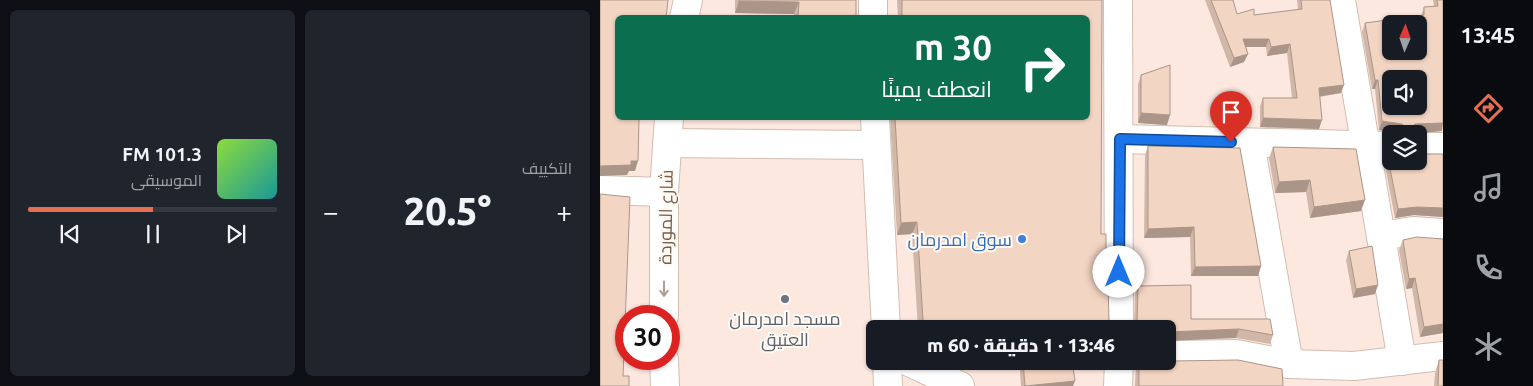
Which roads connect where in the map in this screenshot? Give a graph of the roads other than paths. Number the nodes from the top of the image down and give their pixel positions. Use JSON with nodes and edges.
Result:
{"nodes":[{"id":1,"x":688,"y":0,"type":"edge"},
{"id":2,"x":873,"y":0,"type":"edge"},
{"id":3,"x":1118,"y":0,"type":"edge"},
{"id":4,"x":1341,"y":0,"type":"edge"},
{"id":5,"x":685,"y":15,"type":"edge"},
{"id":6,"x":873,"y":15,"type":"edge"},
{"id":7,"x":875,"y":120,"type":"edge"},
{"id":8,"x":668,"y":130,"type":"edge"},
{"id":9,"x":1120,"y":139,"type":"junction"},
{"id":10,"x":1250,"y":143,"type":"junction"},
{"id":11,"x":876,"y":146,"type":"junction"},
{"id":12,"x":1365,"y":146,"type":"junction"},
{"id":13,"x":1382,"y":146,"type":"edge"},
{"id":14,"x":1427,"y":147,"type":"edge"},
{"id":15,"x":1443,"y":147,"type":"edge"},
{"id":16,"x":600,"y":190,"type":"edge"},
{"id":17,"x":664,"y":192,"type":"junction"},
{"id":18,"x":1443,"y":233,"type":"edge"},
{"id":19,"x":1381,"y":236,"type":"junction"},
{"id":20,"x":664,"y":305,"type":"edge"},
{"id":21,"x":886,"y":320,"type":"edge"},
{"id":22,"x":1119,"y":320,"type":"edge"},
{"id":23,"x":1176,"y":355,"type":"edge"},
{"id":24,"x":1443,"y":356,"type":"edge"},
{"id":25,"x":1402,"y":361,"type":"junction"},
{"id":26,"x":1289,"y":364,"type":"junction"},
{"id":27,"x":664,"y":370,"type":"edge"},
{"id":28,"x":887,"y":370,"type":"edge"},
{"id":29,"x":926,"y":370,"type":"edge"},
{"id":30,"x":1119,"y":370,"type":"edge"},
{"id":31,"x":664,"y":386,"type":"edge"},
{"id":32,"x":888,"y":386,"type":"edge"},
{"id":33,"x":960,"y":386,"type":"edge"},
{"id":34,"x":1118,"y":386,"type":"edge"}],
"edges":[{"from":1,"to":5,"type":"street"},
{"from":2,"to":6,"type":"street"},
{"from":3,"to":9,"type":"street"},
{"from":4,"to":12,"type":"street"},
{"from":7,"to":11,"type":"street"},
{"from":8,"to":11,"type":"street"},
{"from":8,"to":17,"type":"street","name":"شارع الموردة"},
{"from":9,"to":10,"type":"street"},
{"from":9,"to":22,"type":"street"},
{"from":10,"to":12,"type":"street"},
{"from":10,"to":26,"type":"street"},
{"from":11,"to":21,"type":"street"},
{"from":12,"to":13,"type":"street"},
{"from":12,"to":19,"type":"street"},
{"from":14,"to":15,"type":"street"},
{"from":16,"to":17,"type":"street"},
{"from":17,"to":20,"type":"street","name":"شارع الموردة","one_way":true},
{"from":18,"to":19,"type":"street"},
{"from":19,"to":25,"type":"street"},
{"from":23,"to":26,"type":"street"},
{"from":24,"to":25,"type":"street"},
{"from":25,"to":26,"type":"street"},
{"from":27,"to":31,"type":"street"},
{"from":28,"to":32,"type":"street"},
{"from":29,"to":33,"type":"street"},
{"from":30,"to":34,"type":"street"}]}
